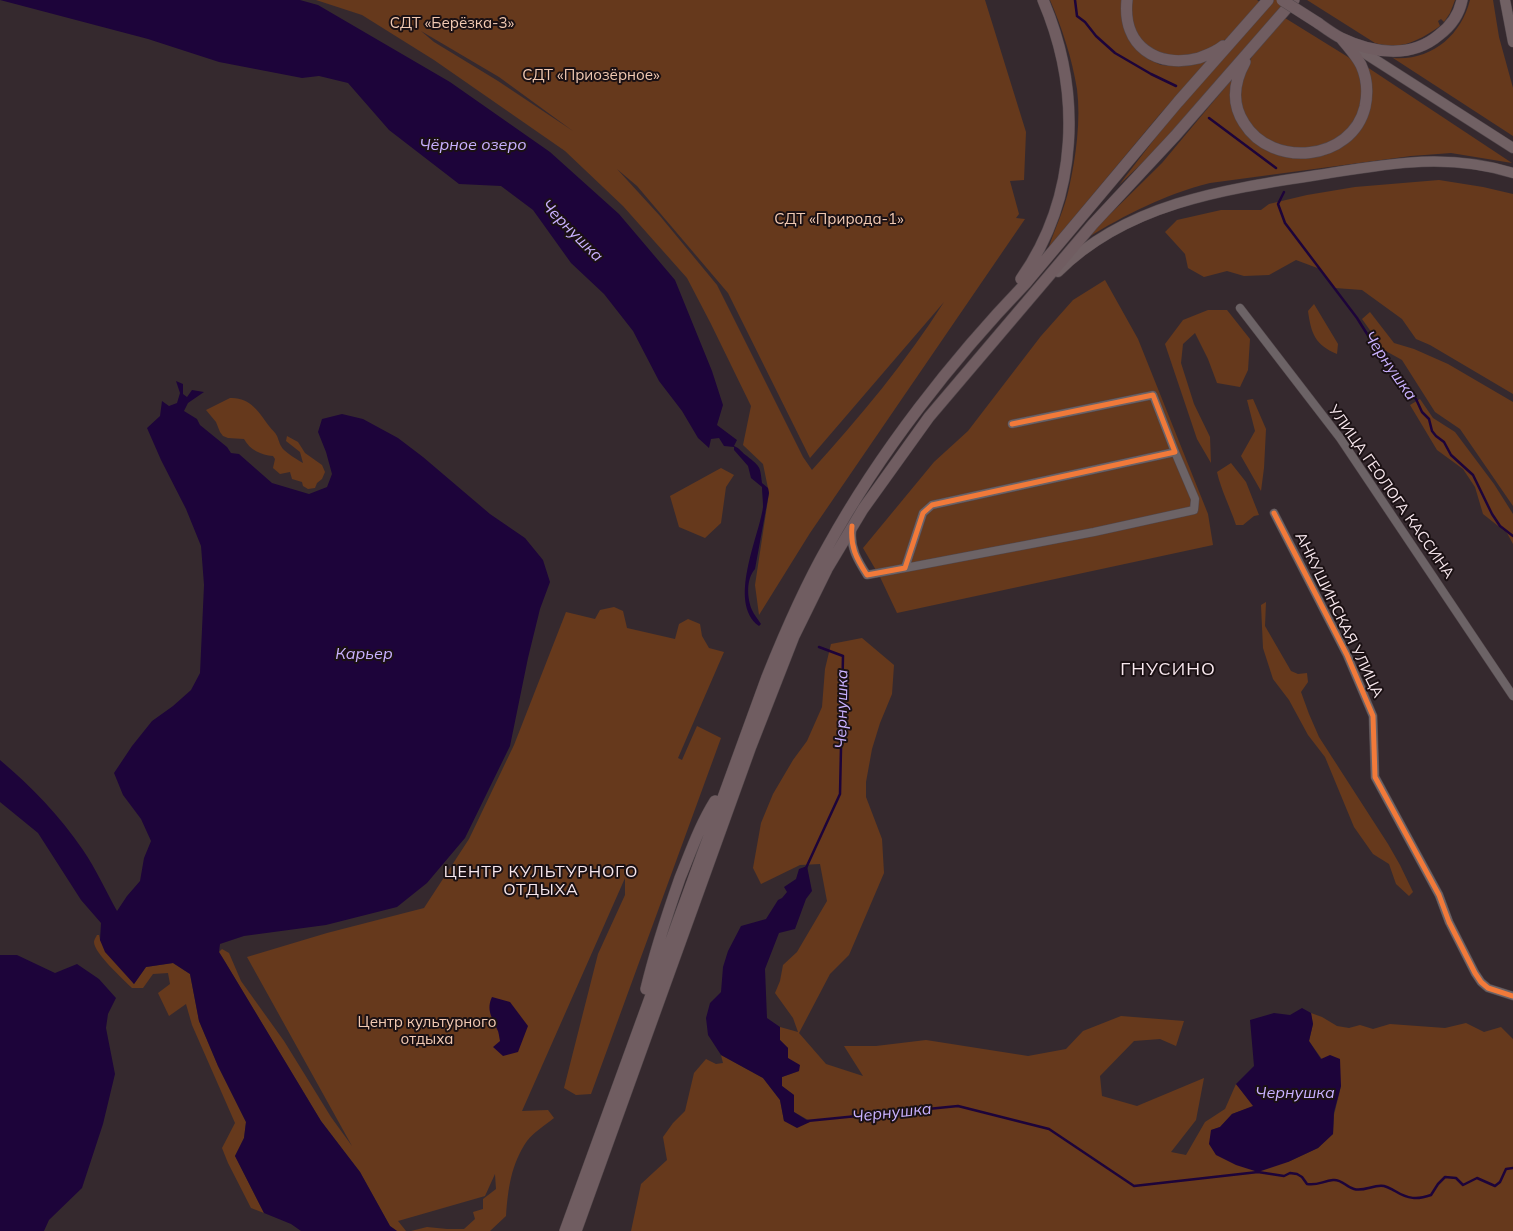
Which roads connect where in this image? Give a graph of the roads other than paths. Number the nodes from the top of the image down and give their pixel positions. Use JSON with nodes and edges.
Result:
{"nodes":[{"id":1,"x":1043,"y":0,"type":"edge"},
{"id":2,"x":1127,"y":0,"type":"edge"},
{"id":3,"x":1268,"y":0,"type":"edge"},
{"id":4,"x":1282,"y":0,"type":"edge"},
{"id":5,"x":1294,"y":0,"type":"edge"},
{"id":6,"x":1462,"y":0,"type":"edge"},
{"id":7,"x":1505,"y":0,"type":"edge"},
{"id":8,"x":1236,"y":36,"type":"junction"},
{"id":9,"x":1341,"y":38,"type":"junction"},
{"id":10,"x":1513,"y":42,"type":"edge"},
{"id":11,"x":1255,"y":44,"type":"junction"},
{"id":12,"x":1513,"y":148,"type":"edge"},
{"id":13,"x":1513,"y":173,"type":"edge"},
{"id":14,"x":1240,"y":308,"type":"dead end"},
{"id":15,"x":1001,"y":309,"type":"junction"},
{"id":16,"x":1013,"y":317,"type":"junction"},
{"id":17,"x":1012,"y":424,"type":"dead end"},
{"id":18,"x":1175,"y":452,"type":"junction"},
{"id":19,"x":1274,"y":513,"type":"dead end"},
{"id":20,"x":852,"y":526,"type":"junction"},
{"id":21,"x":905,"y":568,"type":"junction"},
{"id":22,"x":1513,"y":696,"type":"edge"},
{"id":23,"x":1513,"y":996,"type":"edge"},
{"id":24,"x":565,"y":1231,"type":"edge"},
{"id":25,"x":576,"y":1231,"type":"edge"}],
"edges":[{"from":1,"to":15,"type":"highway"},
{"from":2,"to":8,"type":"highway"},
{"from":3,"to":8,"type":"highway"},
{"from":4,"to":9,"type":"highway","bridge":true},
{"from":5,"to":11,"type":"highway"},
{"from":6,"to":9,"type":"highway"},
{"from":7,"to":10,"type":"main road"},
{"from":8,"to":15,"type":"highway"},
{"from":9,"to":11,"type":"highway"},
{"from":9,"to":12,"type":"main road"},
{"from":11,"to":16,"type":"highway"},
{"from":13,"to":16,"type":"main road"},
{"from":14,"to":22,"type":"street","name":"УЛИЦА ГЕОЛОГА КАССИНА"},
{"from":15,"to":24,"type":"highway"},
{"from":16,"to":20,"type":"highway"},
{"from":17,"to":18,"type":"street"},
{"from":18,"to":21,"type":"street"},
{"from":18,"to":21,"type":"street"},
{"from":19,"to":23,"type":"street","name":"АНКУШИНСКАЯ УЛИЦА"},
{"from":20,"to":21,"type":"street"},
{"from":20,"to":25,"type":"highway"}]}
